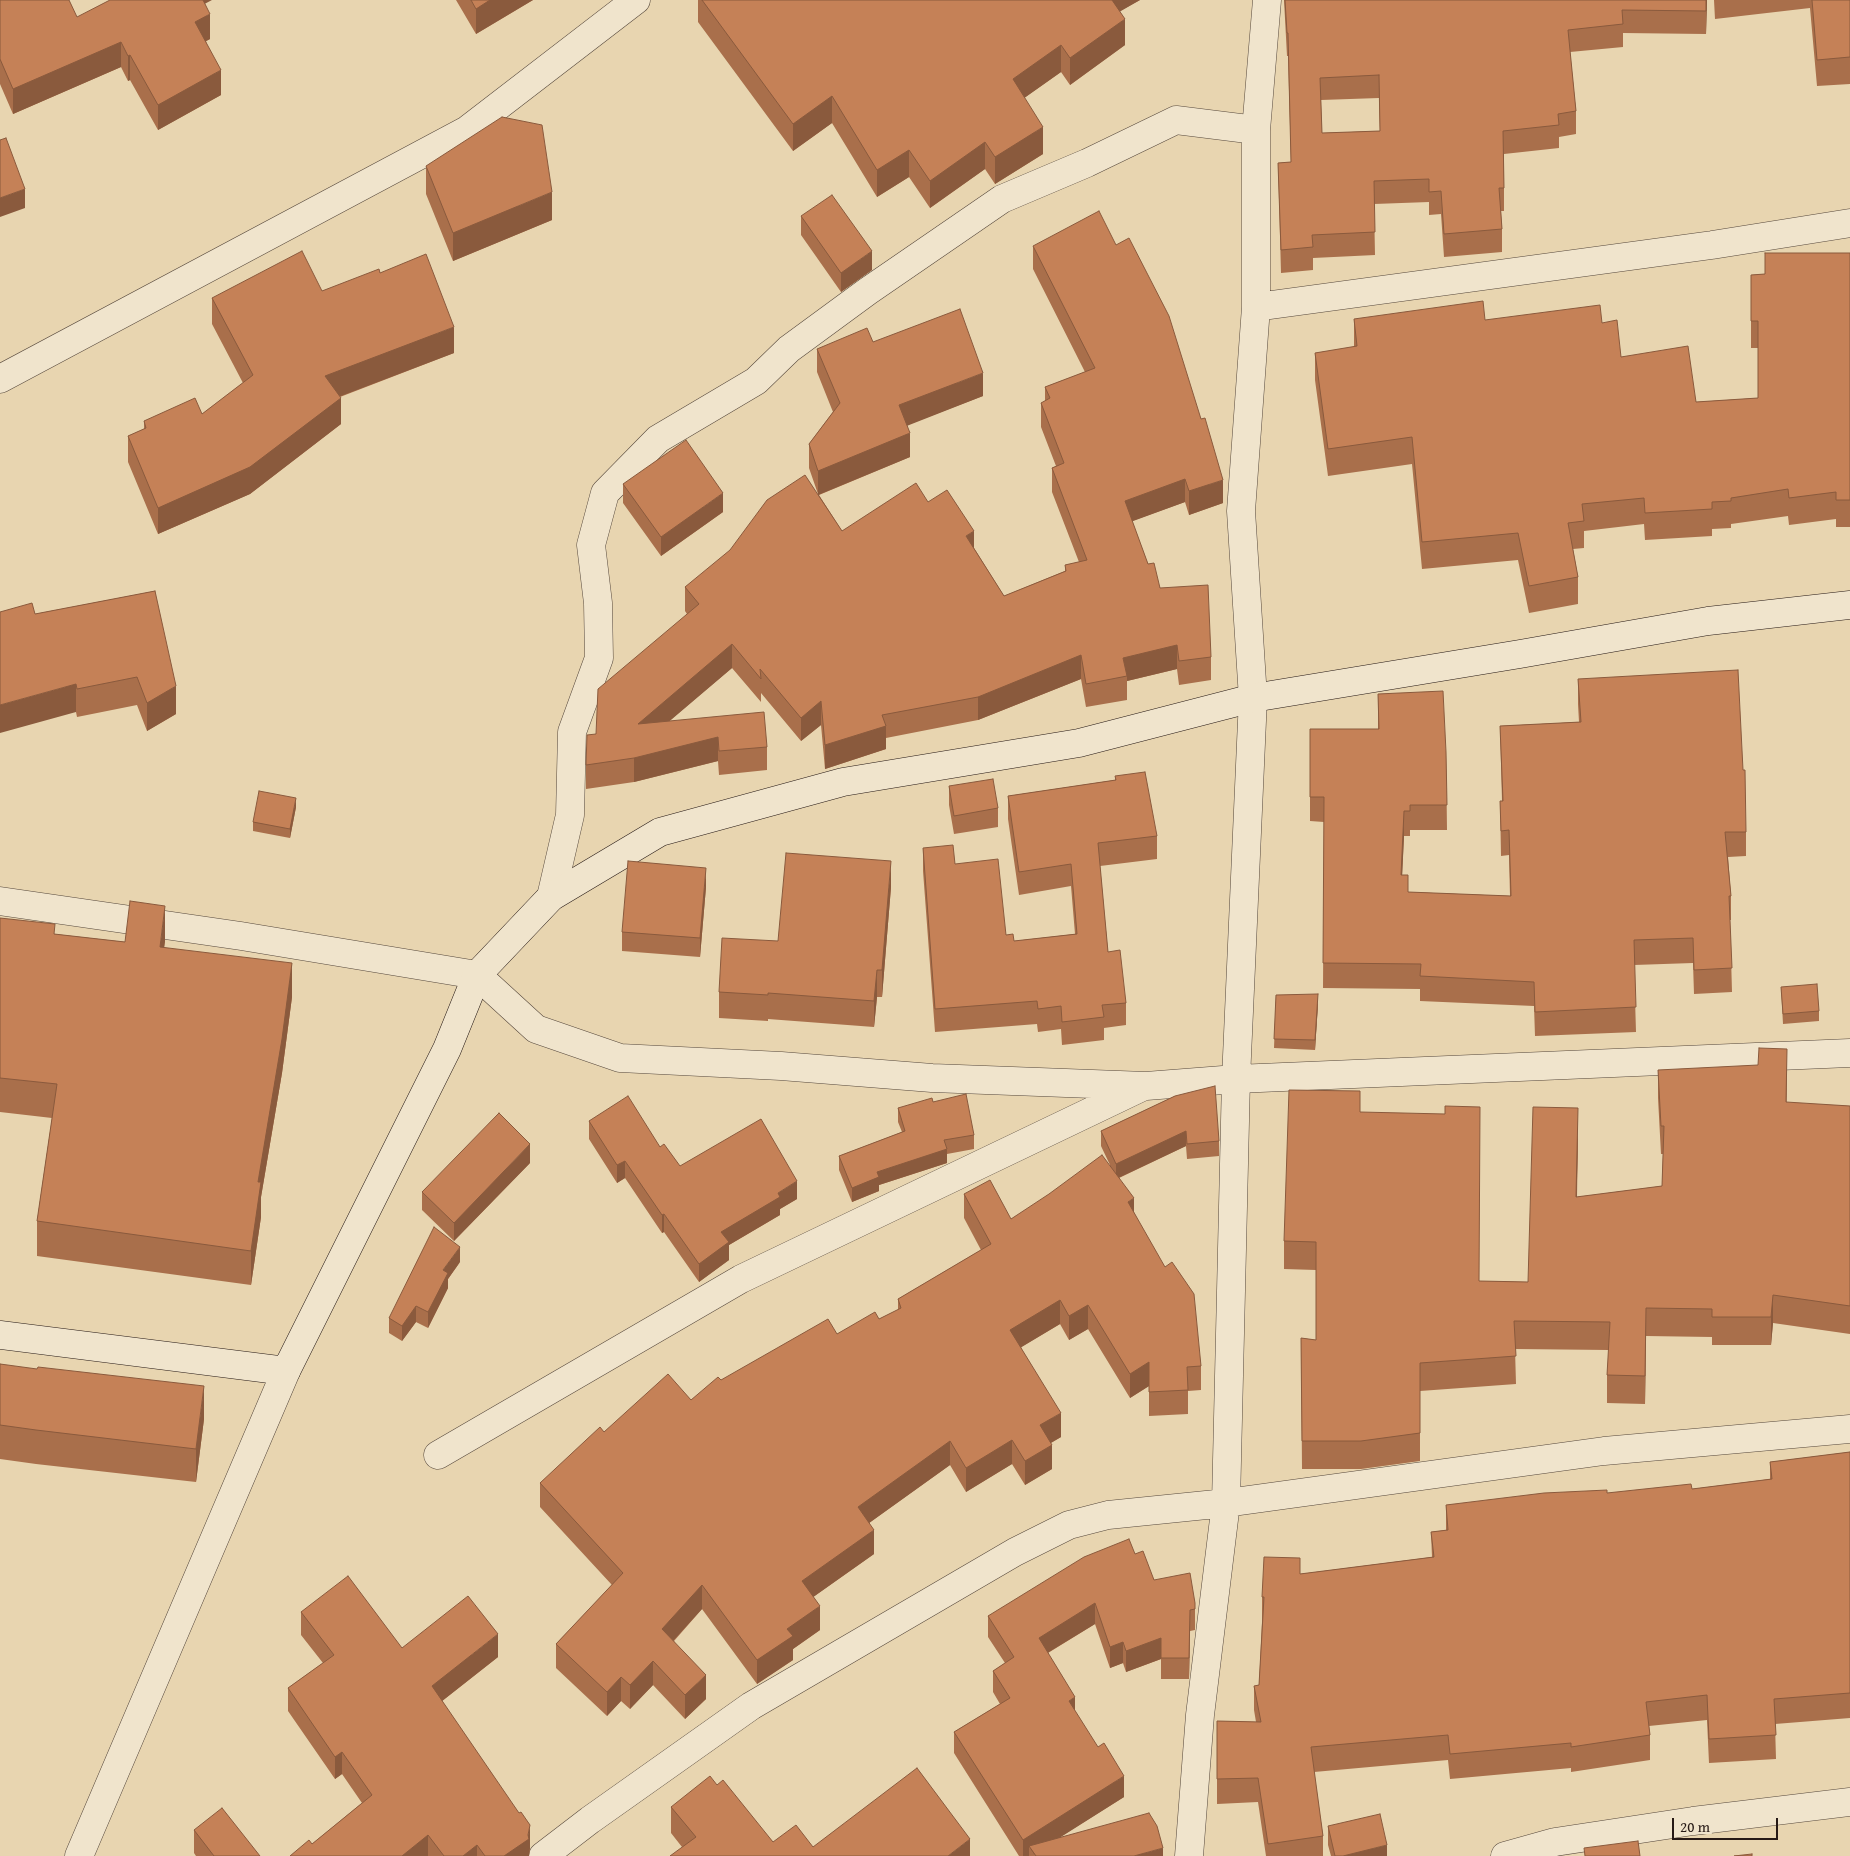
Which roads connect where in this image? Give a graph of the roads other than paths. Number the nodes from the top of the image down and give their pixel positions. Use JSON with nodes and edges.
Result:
{"nodes":[{"id":1,"x":636,"y":0,"type":"edge"},
{"id":2,"x":1267,"y":0,"type":"edge"},
{"id":3,"x":1256,"y":130,"type":"junction"},
{"id":4,"x":1850,"y":222,"type":"edge"},
{"id":5,"x":1256,"y":306,"type":"junction"},
{"id":6,"x":0,"y":378,"type":"edge"},
{"id":7,"x":1850,"y":605,"type":"edge"},
{"id":8,"x":1253,"y":698,"type":"junction"},
{"id":9,"x":551,"y":897,"type":"junction"},
{"id":10,"x":0,"y":901,"type":"edge"},
{"id":11,"x":477,"y":975,"type":"junction"},
{"id":12,"x":1850,"y":1052,"type":"edge"},
{"id":13,"x":1236,"y":1079,"type":"junction"},
{"id":14,"x":1146,"y":1086,"type":"junction"},
{"id":15,"x":0,"y":1335,"type":"edge"},
{"id":16,"x":286,"y":1371,"type":"junction"},
{"id":17,"x":1850,"y":1429,"type":"edge"},
{"id":18,"x":438,"y":1455,"type":"dead end"},
{"id":19,"x":1226,"y":1504,"type":"junction"},
{"id":20,"x":1850,"y":1802,"type":"edge"},
{"id":21,"x":79,"y":1856,"type":"edge"},
{"id":22,"x":543,"y":1856,"type":"edge"},
{"id":23,"x":1189,"y":1856,"type":"edge"},
{"id":24,"x":1505,"y":1856,"type":"edge"}],
"edges":[{"from":1,"to":6,"type":"street"},
{"from":2,"to":3,"type":"street"},
{"from":3,"to":5,"type":"street"},
{"from":3,"to":9,"type":"street"},
{"from":4,"to":5,"type":"street"},
{"from":5,"to":8,"type":"street"},
{"from":7,"to":8,"type":"street"},
{"from":8,"to":9,"type":"street"},
{"from":8,"to":13,"type":"street"},
{"from":9,"to":11,"type":"street"},
{"from":10,"to":11,"type":"street"},
{"from":11,"to":14,"type":"street"},
{"from":11,"to":16,"type":"street"},
{"from":12,"to":13,"type":"street"},
{"from":13,"to":14,"type":"street"},
{"from":13,"to":19,"type":"street"},
{"from":14,"to":18,"type":"street"},
{"from":15,"to":16,"type":"street"},
{"from":16,"to":21,"type":"street"},
{"from":17,"to":19,"type":"street"},
{"from":19,"to":22,"type":"street"},
{"from":19,"to":23,"type":"street"},
{"from":20,"to":24,"type":"street"}]}
